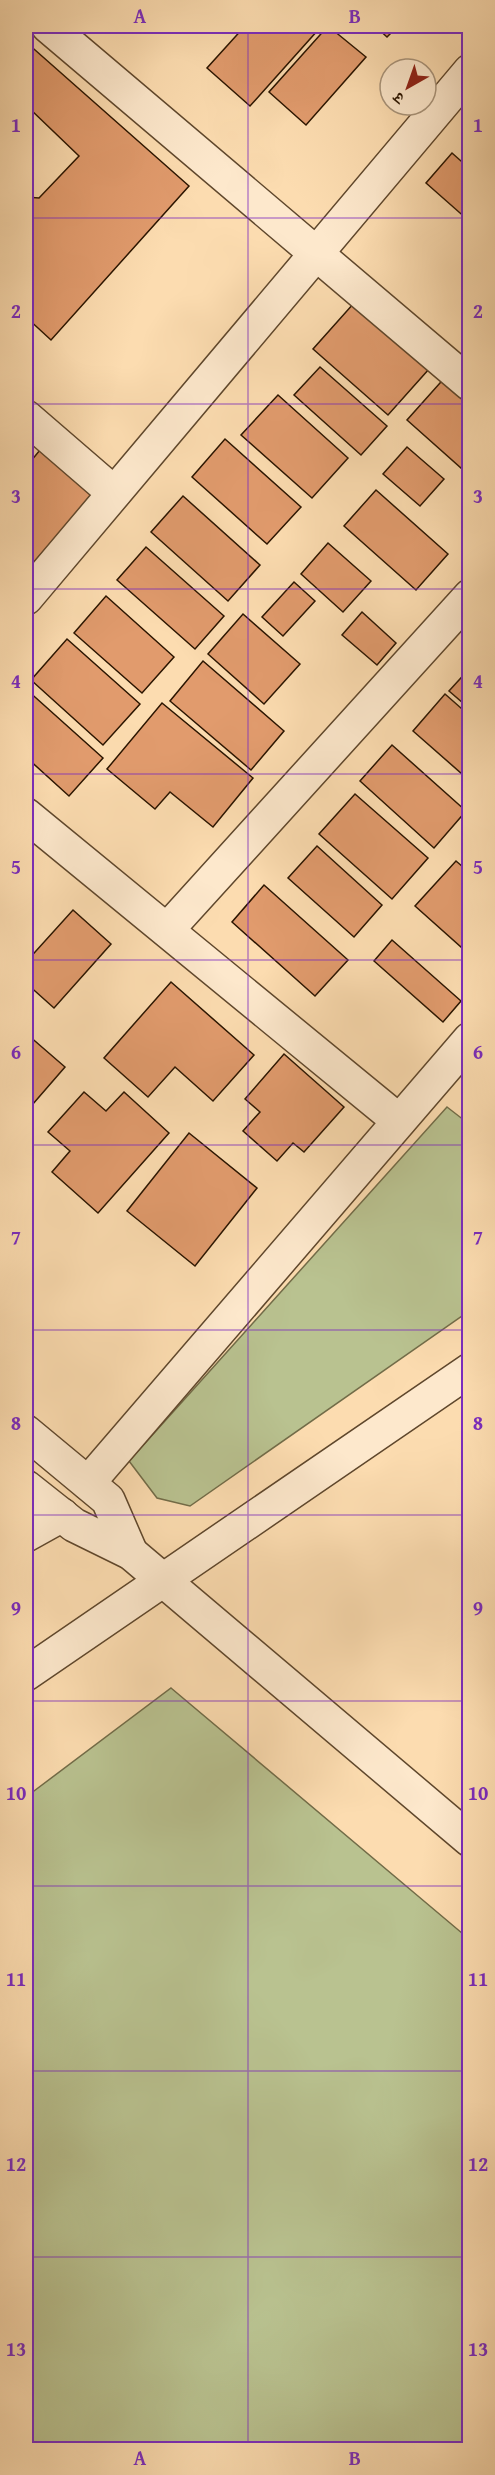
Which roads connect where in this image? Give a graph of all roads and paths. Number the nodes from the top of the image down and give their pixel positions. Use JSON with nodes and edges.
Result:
{"nodes":[{"id":1,"x":48,"y":26,"type":"edge"},
{"id":2,"x":470,"y":71,"type":"edge"},
{"id":3,"x":316,"y":253,"type":"junction"},
{"id":4,"x":470,"y":384,"type":"edge"},
{"id":5,"x":26,"y":417,"type":"edge"},
{"id":6,"x":114,"y":493,"type":"junction"},
{"id":7,"x":470,"y":596,"type":"edge"},
{"id":8,"x":26,"y":598,"type":"edge"},
{"id":9,"x":26,"y":814,"type":"edge"},
{"id":10,"x":167,"y":930,"type":"junction"},
{"id":11,"x":470,"y":1039,"type":"edge"},
{"id":12,"x":399,"y":1121,"type":"junction"},
{"id":13,"x":470,"y":1370,"type":"edge"},
{"id":14,"x":26,"y":1432,"type":"edge"},
{"id":15,"x":88,"y":1483,"type":"junction"},
{"id":16,"x":26,"y":1487,"type":"edge"},
{"id":17,"x":62,"y":1515,"type":"junction"},
{"id":18,"x":26,"y":1535,"type":"edge"},
{"id":19,"x":131,"y":1553,"type":"junction"},
{"id":20,"x":163,"y":1580,"type":"junction"},
{"id":21,"x":26,"y":1674,"type":"edge"},
{"id":22,"x":470,"y":1840,"type":"edge"}],
"edges":[{"from":1,"to":3,"type":"street"},
{"from":2,"to":3,"type":"street"},
{"from":3,"to":4,"type":"street"},
{"from":3,"to":6,"type":"street"},
{"from":5,"to":6,"type":"street"},
{"from":6,"to":8,"type":"street"},
{"from":7,"to":10,"type":"street"},
{"from":9,"to":10,"type":"street"},
{"from":10,"to":12,"type":"street"},
{"from":11,"to":12,"type":"street"},
{"from":12,"to":15,"type":"street"},
{"from":13,"to":20,"type":"street"},
{"from":14,"to":15,"type":"street"},
{"from":15,"to":19,"type":"street"},
{"from":16,"to":17,"type":"street"},
{"from":17,"to":18,"type":"street"},
{"from":17,"to":19,"type":"street"},
{"from":19,"to":20,"type":"street"},
{"from":20,"to":21,"type":"street"},
{"from":20,"to":22,"type":"street"}]}
